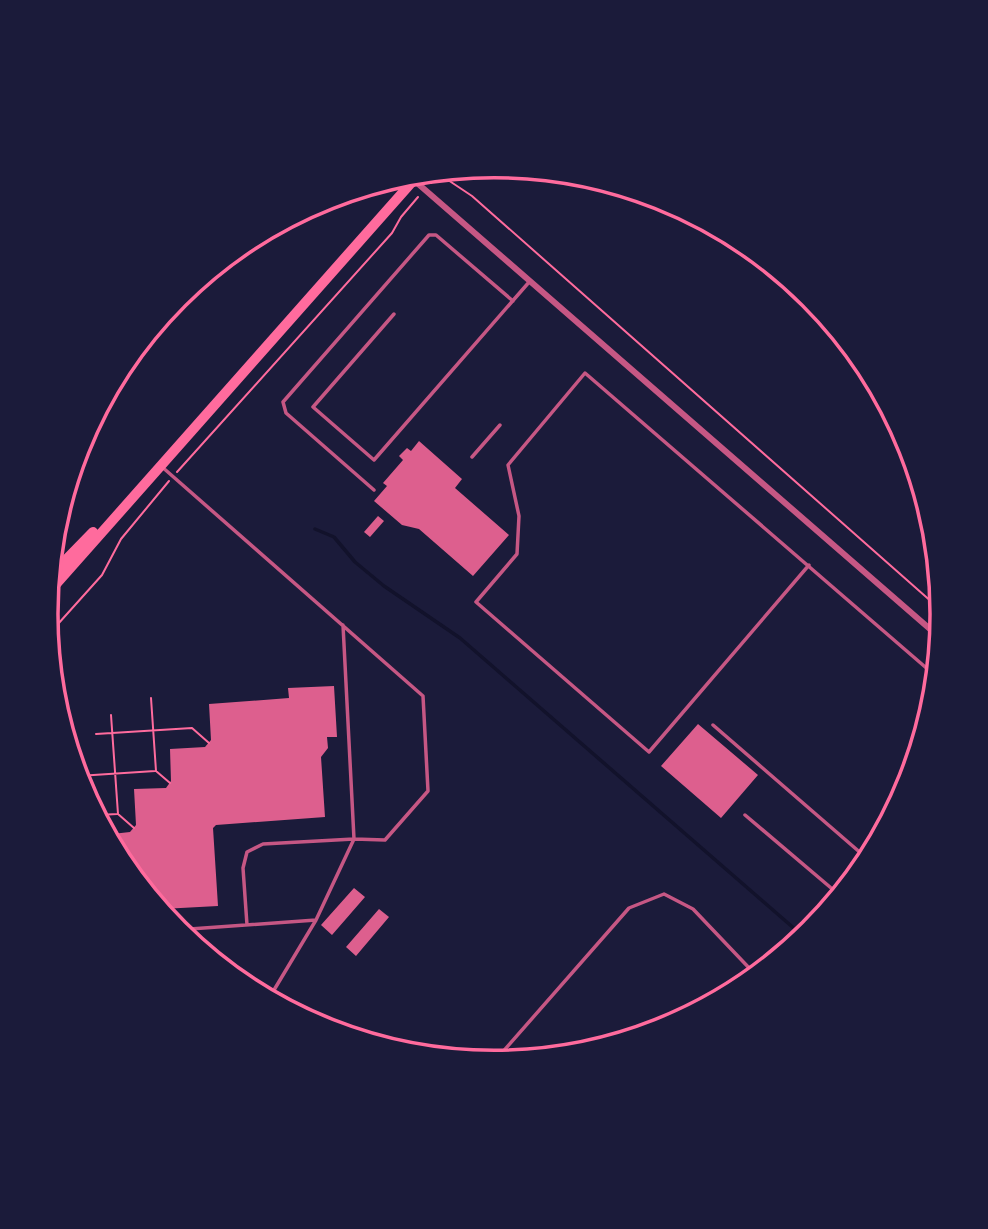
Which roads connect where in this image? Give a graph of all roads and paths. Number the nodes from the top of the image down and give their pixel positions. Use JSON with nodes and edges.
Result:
{"nodes":[{"id":1,"x":449,"y":181,"type":"edge"},
{"id":2,"x":418,"y":185,"type":"edge"},
{"id":3,"x":410,"y":187,"type":"edge"},
{"id":4,"x":406,"y":210,"type":"dead end"},
{"id":5,"x":530,"y":282,"type":"junction"},
{"id":6,"x":513,"y":301,"type":"junction"},
{"id":7,"x":394,"y":314,"type":"dead end"},
{"id":8,"x":500,"y":425,"type":"dead end"},
{"id":9,"x":472,"y":457,"type":"dead end"},
{"id":10,"x":160,"y":465,"type":"junction"},
{"id":11,"x":173,"y":476,"type":"junction"},
{"id":12,"x":374,"y":491,"type":"dead end"},
{"id":13,"x":60,"y":565,"type":"edge"},
{"id":14,"x":809,"y":565,"type":"junction"},
{"id":15,"x":59,"y":580,"type":"edge"},
{"id":16,"x":929,"y":600,"type":"edge"},
{"id":17,"x":58,"y":625,"type":"edge"},
{"id":18,"x":343,"y":625,"type":"junction"},
{"id":19,"x":929,"y":629,"type":"edge"},
{"id":20,"x":927,"y":669,"type":"edge"},
{"id":21,"x":151,"y":698,"type":"dead end"},
{"id":22,"x":145,"y":712,"type":"dead end"},
{"id":23,"x":152,"y":712,"type":"junction"},
{"id":24,"x":111,"y":715,"type":"dead end"},
{"id":25,"x":713,"y":725,"type":"dead end"},
{"id":26,"x":153,"y":731,"type":"junction"},
{"id":27,"x":112,"y":733,"type":"junction"},
{"id":28,"x":96,"y":734,"type":"dead end"},
{"id":29,"x":209,"y":743,"type":"dead end"},
{"id":30,"x":156,"y":771,"type":"junction"},
{"id":31,"x":115,"y":774,"type":"junction"},
{"id":32,"x":89,"y":775,"type":"edge"},
{"id":33,"x":170,"y":783,"type":"dead end"},
{"id":34,"x":118,"y":814,"type":"junction"},
{"id":35,"x":107,"y":815,"type":"edge"},
{"id":36,"x":745,"y":815,"type":"dead end"},
{"id":37,"x":134,"y":828,"type":"dead end"},
{"id":38,"x":354,"y":839,"type":"junction"},
{"id":39,"x":860,"y":852,"type":"edge"},
{"id":40,"x":832,"y":890,"type":"edge"},
{"id":41,"x":316,"y":919,"type":"junction"},
{"id":42,"x":247,"y":925,"type":"junction"},
{"id":43,"x":192,"y":929,"type":"edge"},
{"id":44,"x":749,"y":968,"type":"edge"},
{"id":45,"x":274,"y":991,"type":"edge"},
{"id":46,"x":504,"y":1051,"type":"edge"}],
"edges":[{"from":1,"to":16,"type":"path"},
{"from":2,"to":5,"type":"street"},
{"from":3,"to":10,"type":"main road"},
{"from":4,"to":11,"type":"path"},
{"from":5,"to":6,"type":"lane"},
{"from":5,"to":19,"type":"street"},
{"from":6,"to":7,"type":"lane"},
{"from":6,"to":12,"type":"lane"},
{"from":8,"to":9,"type":"lane"},
{"from":10,"to":11,"type":"lane"},
{"from":10,"to":13,"type":"main road"},
{"from":10,"to":15,"type":"main road"},
{"from":11,"to":17,"type":"path"},
{"from":11,"to":18,"type":"lane"},
{"from":14,"to":14,"type":"lane"},
{"from":14,"to":20,"type":"lane"},
{"from":18,"to":38,"type":"lane"},
{"from":18,"to":38,"type":"lane"},
{"from":21,"to":23,"type":"path"},
{"from":22,"to":23,"type":"path"},
{"from":23,"to":26,"type":"path"},
{"from":24,"to":27,"type":"path"},
{"from":25,"to":39,"type":"lane"},
{"from":26,"to":27,"type":"path"},
{"from":26,"to":29,"type":"path"},
{"from":26,"to":30,"type":"path"},
{"from":27,"to":28,"type":"path"},
{"from":27,"to":31,"type":"path"},
{"from":30,"to":31,"type":"path"},
{"from":30,"to":33,"type":"path"},
{"from":31,"to":32,"type":"path"},
{"from":31,"to":34,"type":"path"},
{"from":34,"to":35,"type":"path"},
{"from":34,"to":37,"type":"path"},
{"from":36,"to":40,"type":"lane"},
{"from":38,"to":41,"type":"lane"},
{"from":38,"to":42,"type":"lane"},
{"from":41,"to":42,"type":"lane"},
{"from":41,"to":45,"type":"lane"},
{"from":42,"to":43,"type":"lane"},
{"from":44,"to":46,"type":"lane"}]}
